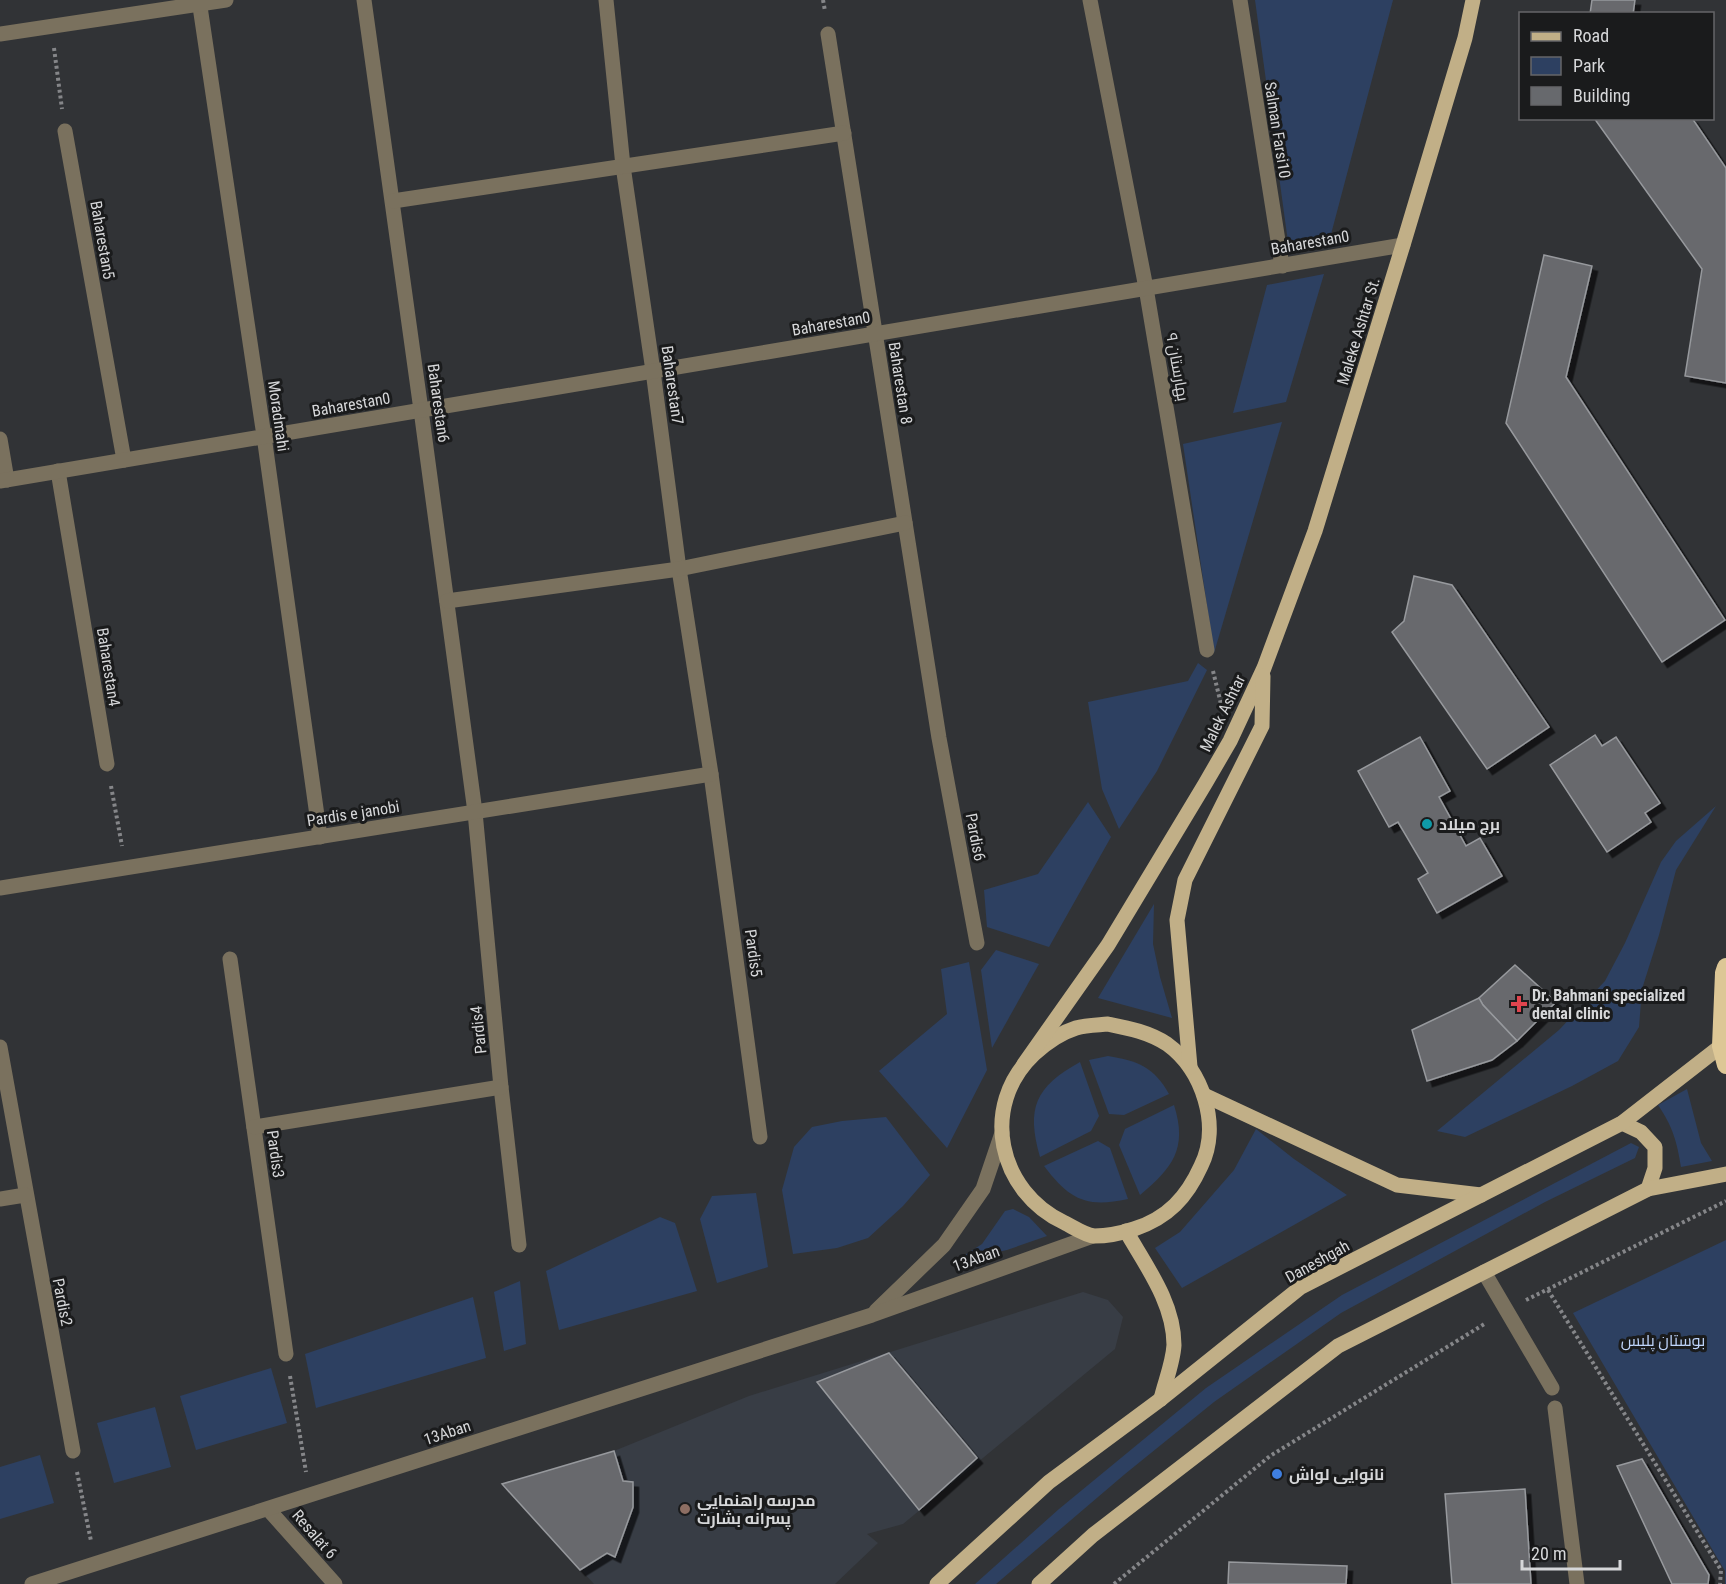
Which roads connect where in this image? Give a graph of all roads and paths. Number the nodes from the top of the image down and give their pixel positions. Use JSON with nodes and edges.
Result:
{"nodes":[{"id":1,"x":226,"y":0,"type":"edge"},
{"id":2,"x":364,"y":0,"type":"edge"},
{"id":3,"x":606,"y":0,"type":"edge"},
{"id":4,"x":1090,"y":0,"type":"edge"},
{"id":5,"x":1239,"y":0,"type":"edge"},
{"id":6,"x":1473,"y":0,"type":"edge"},
{"id":7,"x":200,"y":2,"type":"edge"},
{"id":8,"x":51,"y":26,"type":"junction"},
{"id":9,"x":0,"y":34,"type":"edge"},
{"id":10,"x":828,"y":34,"type":"dead end"},
{"id":11,"x":65,"y":131,"type":"joint"},
{"id":12,"x":844,"y":133,"type":"junction"},
{"id":13,"x":623,"y":166,"type":"junction"},
{"id":14,"x":393,"y":201,"type":"junction"},
{"id":15,"x":1403,"y":245,"type":"junction"},
{"id":16,"x":1282,"y":266,"type":"junction"},
{"id":17,"x":1146,"y":288,"type":"junction"},
{"id":18,"x":875,"y":334,"type":"junction"},
{"id":19,"x":653,"y":371,"type":"junction"},
{"id":20,"x":422,"y":410,"type":"junction"},
{"id":21,"x":264,"y":436,"type":"junction"},
{"id":22,"x":0,"y":439,"type":"edge"},
{"id":23,"x":124,"y":460,"type":"junction"},
{"id":24,"x":58,"y":471,"type":"junction"},
{"id":25,"x":4,"y":480,"type":"edge"},
{"id":26,"x":905,"y":523,"type":"junction"},
{"id":27,"x":679,"y":569,"type":"junction"},
{"id":28,"x":447,"y":602,"type":"junction"},
{"id":29,"x":1207,"y":650,"type":"joint"},
{"id":30,"x":1264,"y":668,"type":"junction"},
{"id":31,"x":939,"y":738,"type":"joint"},
{"id":32,"x":1230,"y":741,"type":"junction"},
{"id":33,"x":107,"y":764,"type":"joint"},
{"id":34,"x":711,"y":774,"type":"junction"},
{"id":35,"x":475,"y":812,"type":"junction"},
{"id":36,"x":320,"y":837,"type":"junction"},
{"id":37,"x":126,"y":868,"type":"junction"},
{"id":38,"x":0,"y":888,"type":"edge"},
{"id":39,"x":977,"y":943,"type":"dead end"},
{"id":40,"x":230,"y":959,"type":"dead end"},
{"id":41,"x":1726,"y":968,"type":"edge"},
{"id":42,"x":1721,"y":1046,"type":"junction"},
{"id":43,"x":0,"y":1047,"type":"edge"},
{"id":44,"x":1024,"y":1064,"type":"junction"},
{"id":45,"x":1726,"y":1065,"type":"edge"},
{"id":46,"x":1190,"y":1067,"type":"junction"},
{"id":47,"x":501,"y":1088,"type":"junction"},
{"id":48,"x":1204,"y":1095,"type":"junction"},
{"id":49,"x":1622,"y":1123,"type":"junction"},
{"id":50,"x":254,"y":1126,"type":"junction"},
{"id":51,"x":1002,"y":1133,"type":"junction"},
{"id":52,"x":760,"y":1137,"type":"dead end"},
{"id":53,"x":1726,"y":1174,"type":"edge"},
{"id":54,"x":1648,"y":1189,"type":"junction"},
{"id":55,"x":25,"y":1195,"type":"junction"},
{"id":56,"x":1481,"y":1195,"type":"junction"},
{"id":57,"x":0,"y":1199,"type":"edge"},
{"id":58,"x":1726,"y":1201,"type":"edge"},
{"id":59,"x":1126,"y":1232,"type":"junction"},
{"id":60,"x":1093,"y":1236,"type":"junction"},
{"id":61,"x":519,"y":1245,"type":"dead end"},
{"id":62,"x":1484,"y":1272,"type":"junction"},
{"id":63,"x":1548,"y":1290,"type":"junction"},
{"id":64,"x":1508,"y":1310,"type":"junction"},
{"id":65,"x":872,"y":1315,"type":"junction"},
{"id":66,"x":286,"y":1354,"type":"joint"},
{"id":67,"x":1552,"y":1388,"type":"dead end"},
{"id":68,"x":1161,"y":1399,"type":"junction"},
{"id":69,"x":1555,"y":1408,"type":"dead end"},
{"id":70,"x":73,"y":1451,"type":"joint"},
{"id":71,"x":310,"y":1495,"type":"junction"},
{"id":72,"x":268,"y":1509,"type":"junction"},
{"id":73,"x":96,"y":1564,"type":"junction"},
{"id":74,"x":32,"y":1584,"type":"edge"},
{"id":75,"x":335,"y":1584,"type":"edge"},
{"id":76,"x":937,"y":1584,"type":"edge"},
{"id":77,"x":1039,"y":1584,"type":"edge"},
{"id":78,"x":1114,"y":1584,"type":"edge"},
{"id":79,"x":1577,"y":1584,"type":"edge"},
{"id":80,"x":1720,"y":1584,"type":"edge"}],
"edges":[{"from":1,"to":7,"type":"street"},
{"from":2,"to":14,"type":"street","name":"Baharestan6"},
{"from":3,"to":13,"type":"street","name":"Baharestan7"},
{"from":4,"to":17,"type":"street","name":"بهارستان ۹"},
{"from":5,"to":16,"type":"street","name":"Salman Farsi10"},
{"from":6,"to":15,"type":"main road","name":"Maleke Ashtar St."},
{"from":7,"to":8,"type":"street"},
{"from":7,"to":21,"type":"street","name":"Moradmahi"},
{"from":8,"to":9,"type":"street"},
{"from":8,"to":11,"type":"path"},
{"from":10,"to":12,"type":"street","name":"Baharestan 8"},
{"from":11,"to":23,"type":"street","name":"Baharestan5"},
{"from":12,"to":13,"type":"street"},
{"from":12,"to":18,"type":"street","name":"Baharestan 8"},
{"from":13,"to":14,"type":"street"},
{"from":13,"to":19,"type":"street","name":"Baharestan7"},
{"from":14,"to":20,"type":"street","name":"Baharestan6"},
{"from":15,"to":16,"type":"street","name":"Baharestan0"},
{"from":15,"to":30,"type":"main road","name":"Maleke Ashtar St."},
{"from":16,"to":17,"type":"street","name":"Baharestan0"},
{"from":17,"to":18,"type":"street","name":"Baharestan0"},
{"from":17,"to":29,"type":"street","name":"بهارستان ۹"},
{"from":18,"to":19,"type":"street","name":"Baharestan0"},
{"from":18,"to":26,"type":"street","name":"Baharestan 8"},
{"from":19,"to":20,"type":"street","name":"Baharestan0"},
{"from":19,"to":27,"type":"street","name":"Baharestan7"},
{"from":20,"to":21,"type":"street","name":"Baharestan0"},
{"from":20,"to":28,"type":"street","name":"Baharestan6"},
{"from":21,"to":23,"type":"street","name":"Baharestan0"},
{"from":21,"to":36,"type":"street","name":"Moradmahi"},
{"from":22,"to":25,"type":"street"},
{"from":23,"to":24,"type":"street","name":"Baharestan0"},
{"from":24,"to":25,"type":"street","name":"Baharestan0"},
{"from":24,"to":33,"type":"street","name":"Baharestan4"},
{"from":26,"to":27,"type":"street"},
{"from":26,"to":31,"type":"street","name":"Baharestan 8"},
{"from":27,"to":28,"type":"street"},
{"from":27,"to":34,"type":"street","name":"Baharestan7"},
{"from":28,"to":35,"type":"street","name":"Baharestan6"},
{"from":29,"to":32,"type":"path"},
{"from":30,"to":32,"type":"main road","name":"Malek Ashtar"},
{"from":30,"to":46,"type":"main road","name":"Malek Ashtar"},
{"from":31,"to":39,"type":"street","name":"Pardis6"},
{"from":32,"to":44,"type":"main road","name":"Malek Ashtar"},
{"from":33,"to":37,"type":"path"},
{"from":34,"to":35,"type":"street","name":"Pardis e janobi"},
{"from":34,"to":52,"type":"street","name":"Pardis5"},
{"from":35,"to":36,"type":"street","name":"Pardis e janobi"},
{"from":35,"to":47,"type":"street","name":"Pardis4"},
{"from":36,"to":37,"type":"street","name":"Pardis e janobi"},
{"from":37,"to":38,"type":"street","name":"Pardis e janobi"},
{"from":40,"to":50,"type":"street","name":"Pardis3"},
{"from":41,"to":42,"type":"highway"},
{"from":42,"to":45,"type":"highway"},
{"from":42,"to":49,"type":"main road","name":"Daneshgah"},
{"from":43,"to":55,"type":"street","name":"Pardis2"},
{"from":44,"to":46,"type":"main road"},
{"from":44,"to":51,"type":"main road"},
{"from":46,"to":48,"type":"main road"},
{"from":47,"to":50,"type":"street"},
{"from":47,"to":61,"type":"street","name":"Pardis4"},
{"from":48,"to":56,"type":"main road"},
{"from":48,"to":59,"type":"main road"},
{"from":49,"to":54,"type":"main road"},
{"from":49,"to":56,"type":"main road","name":"Daneshgah"},
{"from":50,"to":66,"type":"street","name":"Pardis3"},
{"from":51,"to":60,"type":"main road"},
{"from":51,"to":65,"type":"street","name":"13Aban"},
{"from":53,"to":54,"type":"main road"},
{"from":54,"to":62,"type":"main road"},
{"from":55,"to":57,"type":"street"},
{"from":55,"to":70,"type":"street","name":"Pardis2"},
{"from":56,"to":68,"type":"main road","name":"Daneshgah"},
{"from":58,"to":63,"type":"path"},
{"from":59,"to":60,"type":"main road"},
{"from":59,"to":68,"type":"main road"},
{"from":60,"to":65,"type":"street","name":"13Aban"},
{"from":62,"to":64,"type":"street"},
{"from":62,"to":77,"type":"main road"},
{"from":63,"to":64,"type":"path"},
{"from":63,"to":80,"type":"path"},
{"from":64,"to":67,"type":"street"},
{"from":64,"to":78,"type":"path"},
{"from":65,"to":71,"type":"street","name":"13Aban"},
{"from":66,"to":71,"type":"path"},
{"from":68,"to":76,"type":"main road","name":"Daneshgah"},
{"from":69,"to":79,"type":"street"},
{"from":70,"to":73,"type":"path"},
{"from":71,"to":72,"type":"street","name":"13Aban"},
{"from":72,"to":73,"type":"street","name":"13Aban"},
{"from":72,"to":75,"type":"street","name":"Resalat 6"},
{"from":73,"to":74,"type":"street","name":"13Aban"}]}
